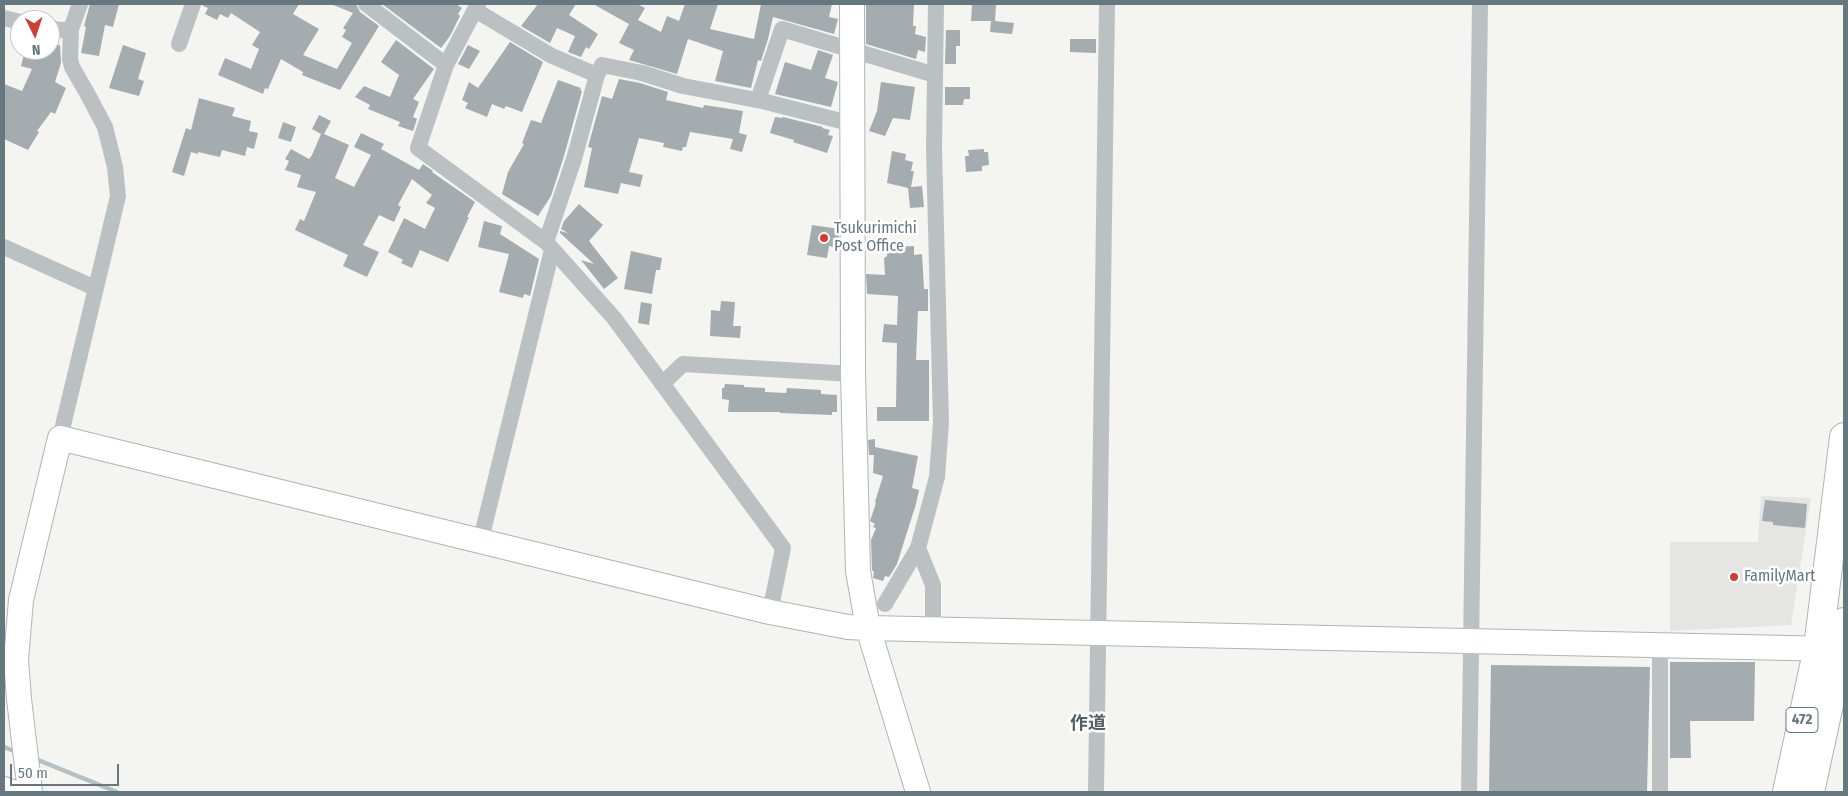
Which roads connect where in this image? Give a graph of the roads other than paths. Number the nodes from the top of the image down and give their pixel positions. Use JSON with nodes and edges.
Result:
{"nodes":[{"id":1,"x":80,"y":4,"type":"edge"},
{"id":2,"x":193,"y":4,"type":"edge"},
{"id":3,"x":366,"y":4,"type":"edge"},
{"id":4,"x":852,"y":4,"type":"edge"},
{"id":5,"x":936,"y":4,"type":"edge"},
{"id":6,"x":1107,"y":4,"type":"edge"},
{"id":7,"x":1480,"y":4,"type":"edge"},
{"id":8,"x":477,"y":7,"type":"edge"},
{"id":9,"x":71,"y":29,"type":"junction"},
{"id":10,"x":60,"y":30,"type":"edge"},
{"id":11,"x":179,"y":44,"type":"dead end"},
{"id":12,"x":852,"y":50,"type":"junction"},
{"id":13,"x":446,"y":65,"type":"junction"},
{"id":14,"x":597,"y":75,"type":"junction"},
{"id":15,"x":934,"y":75,"type":"junction"},
{"id":16,"x":758,"y":100,"type":"junction"},
{"id":17,"x":853,"y":124,"type":"junction"},
{"id":18,"x":549,"y":246,"type":"junction"},
{"id":19,"x":4,"y":247,"type":"edge"},
{"id":20,"x":95,"y":288,"type":"junction"},
{"id":21,"x":853,"y":374,"type":"junction"},
{"id":22,"x":662,"y":384,"type":"junction"},
{"id":23,"x":1844,"y":437,"type":"edge"},
{"id":24,"x":60,"y":438,"type":"junction"},
{"id":25,"x":480,"y":543,"type":"junction"},
{"id":26,"x":918,"y":548,"type":"junction"},
{"id":27,"x":885,"y":604,"type":"dead end"},
{"id":28,"x":770,"y":612,"type":"junction"},
{"id":29,"x":1844,"y":622,"type":"edge"},
{"id":30,"x":868,"y":628,"type":"junction"},
{"id":31,"x":933,"y":630,"type":"junction"},
{"id":32,"x":1099,"y":634,"type":"junction"},
{"id":33,"x":1471,"y":641,"type":"junction"},
{"id":34,"x":1660,"y":644,"type":"junction"},
{"id":35,"x":1834,"y":649,"type":"edge"},
{"id":36,"x":10,"y":660,"type":"edge"},
{"id":37,"x":4,"y":789,"type":"edge"},
{"id":38,"x":12,"y":792,"type":"edge"},
{"id":39,"x":30,"y":792,"type":"edge"},
{"id":40,"x":918,"y":792,"type":"edge"},
{"id":41,"x":1096,"y":792,"type":"edge"},
{"id":42,"x":1468,"y":792,"type":"edge"},
{"id":43,"x":1660,"y":792,"type":"edge"},
{"id":44,"x":1787,"y":792,"type":"edge"},
{"id":45,"x":1810,"y":792,"type":"edge"}],
"edges":[{"from":1,"to":9,"type":"street"},
{"from":2,"to":11,"type":"street"},
{"from":3,"to":13,"type":"street"},
{"from":4,"to":12,"type":"street"},
{"from":5,"to":15,"type":"street"},
{"from":6,"to":32,"type":"street"},
{"from":7,"to":33,"type":"street"},
{"from":8,"to":13,"type":"street"},
{"from":8,"to":14,"type":"street"},
{"from":9,"to":10,"type":"street"},
{"from":9,"to":20,"type":"street"},
{"from":12,"to":15,"type":"street"},
{"from":12,"to":16,"type":"street"},
{"from":12,"to":17,"type":"street"},
{"from":13,"to":18,"type":"street"},
{"from":14,"to":16,"type":"street"},
{"from":14,"to":18,"type":"street"},
{"from":15,"to":26,"type":"street"},
{"from":16,"to":17,"type":"street"},
{"from":17,"to":21,"type":"street"},
{"from":18,"to":22,"type":"street"},
{"from":18,"to":25,"type":"street"},
{"from":19,"to":20,"type":"street"},
{"from":20,"to":24,"type":"street"},
{"from":21,"to":22,"type":"street"},
{"from":21,"to":30,"type":"street"},
{"from":22,"to":28,"type":"street"},
{"from":23,"to":35,"type":"highway","number":"472"},
{"from":24,"to":25,"type":"street"},
{"from":24,"to":36,"type":"street"},
{"from":25,"to":28,"type":"street"},
{"from":26,"to":27,"type":"street"},
{"from":26,"to":31,"type":"street"},
{"from":28,"to":30,"type":"street"},
{"from":29,"to":35,"type":"highway","number":"472"},
{"from":30,"to":31,"type":"street"},
{"from":30,"to":40,"type":"street"},
{"from":31,"to":32,"type":"street"},
{"from":32,"to":33,"type":"street"},
{"from":32,"to":41,"type":"street"},
{"from":33,"to":34,"type":"street"},
{"from":33,"to":42,"type":"street"},
{"from":34,"to":35,"type":"street"},
{"from":34,"to":43,"type":"street"},
{"from":35,"to":44,"type":"highway","number":"472"},
{"from":35,"to":45,"type":"highway","number":"472"},
{"from":36,"to":39,"type":"street"},
{"from":37,"to":38,"type":"street"}]}
